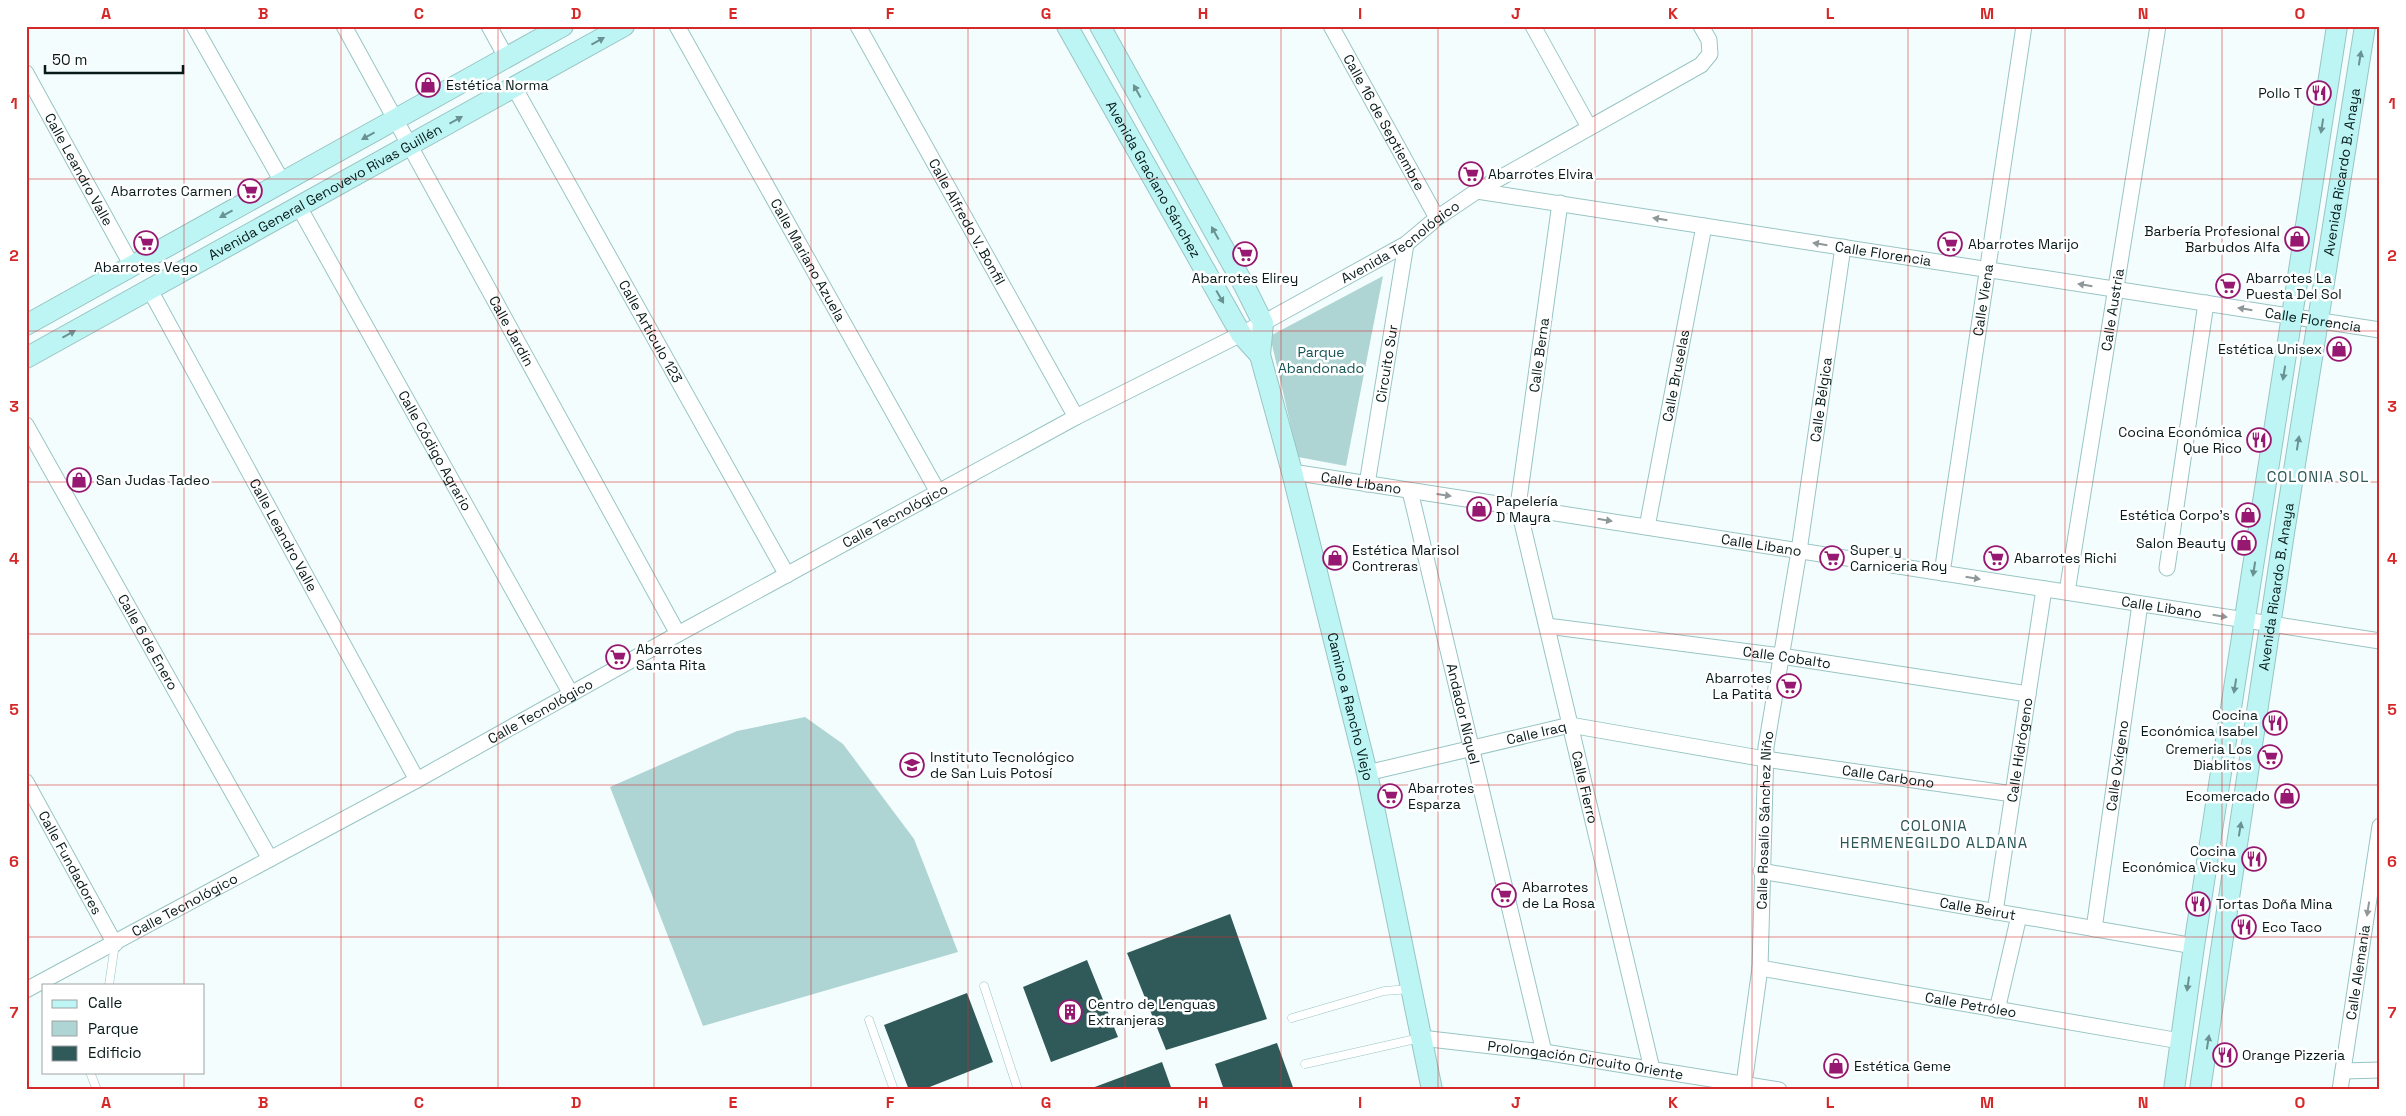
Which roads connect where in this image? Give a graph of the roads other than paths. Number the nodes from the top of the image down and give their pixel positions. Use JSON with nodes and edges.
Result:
{"nodes":[{"id":1,"x":194,"y":26,"type":"edge"},
{"id":2,"x":344,"y":26,"type":"edge"},
{"id":3,"x":489,"y":26,"type":"edge"},
{"id":4,"x":563,"y":26,"type":"edge"},
{"id":5,"x":624,"y":26,"type":"edge"},
{"id":6,"x":677,"y":26,"type":"edge"},
{"id":7,"x":858,"y":26,"type":"edge"},
{"id":8,"x":1067,"y":26,"type":"edge"},
{"id":9,"x":1100,"y":26,"type":"edge"},
{"id":10,"x":1331,"y":26,"type":"edge"},
{"id":11,"x":1533,"y":26,"type":"edge"},
{"id":12,"x":1701,"y":26,"type":"edge"},
{"id":13,"x":2024,"y":26,"type":"edge"},
{"id":14,"x":2158,"y":26,"type":"edge"},
{"id":15,"x":2337,"y":26,"type":"edge"},
{"id":16,"x":2365,"y":26,"type":"edge"},
{"id":17,"x":506,"y":57,"type":"junction"},
{"id":18,"x":1121,"y":62,"type":"junction"},
{"id":19,"x":26,"y":73,"type":"edge"},
{"id":20,"x":1095,"y":77,"type":"junction"},
{"id":21,"x":514,"y":87,"type":"junction"},
{"id":22,"x":396,"y":120,"type":"junction"},
{"id":23,"x":1589,"y":127,"type":"junction"},
{"id":24,"x":410,"y":145,"type":"junction"},
{"id":25,"x":283,"y":183,"type":"junction"},
{"id":26,"x":1477,"y":191,"type":"junction"},
{"id":27,"x":1560,"y":203,"type":"junction"},
{"id":28,"x":298,"y":207,"type":"junction"},
{"id":29,"x":1437,"y":218,"type":"junction"},
{"id":30,"x":1704,"y":226,"type":"junction"},
{"id":31,"x":1406,"y":244,"type":"junction"},
{"id":32,"x":1843,"y":247,"type":"junction"},
{"id":33,"x":132,"y":266,"type":"junction"},
{"id":34,"x":1987,"y":270,"type":"junction"},
{"id":35,"x":150,"y":290,"type":"junction"},
{"id":36,"x":2115,"y":290,"type":"junction"},
{"id":37,"x":2206,"y":304,"type":"junction"},
{"id":38,"x":2292,"y":317,"type":"junction"},
{"id":39,"x":2318,"y":321,"type":"junction"},
{"id":40,"x":1263,"y":323,"type":"junction"},
{"id":41,"x":26,"y":325,"type":"edge"},
{"id":42,"x":2380,"y":330,"type":"edge"},
{"id":43,"x":1241,"y":334,"type":"junction"},
{"id":44,"x":1260,"y":355,"type":"junction"},
{"id":45,"x":26,"y":358,"type":"edge"},
{"id":46,"x":1076,"y":417,"type":"junction"},
{"id":47,"x":26,"y":425,"type":"edge"},
{"id":48,"x":1292,"y":472,"type":"junction"},
{"id":49,"x":1367,"y":484,"type":"junction"},
{"id":50,"x":1410,"y":490,"type":"junction"},
{"id":51,"x":938,"y":492,"type":"junction"},
{"id":52,"x":1518,"y":506,"type":"junction"},
{"id":53,"x":1647,"y":527,"type":"junction"},
{"id":54,"x":1799,"y":551,"type":"junction"},
{"id":55,"x":2167,"y":568,"type":"dead end"},
{"id":56,"x":1942,"y":573,"type":"junction"},
{"id":57,"x":787,"y":574,"type":"junction"},
{"id":58,"x":2044,"y":589,"type":"junction"},
{"id":59,"x":2066,"y":592,"type":"junction"},
{"id":60,"x":2140,"y":604,"type":"junction"},
{"id":61,"x":2246,"y":620,"type":"junction"},
{"id":62,"x":2271,"y":624,"type":"junction"},
{"id":63,"x":1547,"y":626,"type":"junction"},
{"id":64,"x":678,"y":634,"type":"junction"},
{"id":65,"x":2380,"y":641,"type":"edge"},
{"id":66,"x":1782,"y":656,"type":"junction"},
{"id":67,"x":571,"y":694,"type":"junction"},
{"id":68,"x":2028,"y":694,"type":"junction"},
{"id":69,"x":1570,"y":725,"type":"junction"},
{"id":70,"x":1472,"y":748,"type":"junction"},
{"id":71,"x":1765,"y":759,"type":"junction"},
{"id":72,"x":1367,"y":773,"type":"junction"},
{"id":73,"x":417,"y":780,"type":"junction"},
{"id":74,"x":26,"y":782,"type":"edge"},
{"id":75,"x":2013,"y":794,"type":"junction"},
{"id":76,"x":2380,"y":826,"type":"edge"},
{"id":77,"x":270,"y":859,"type":"junction"},
{"id":78,"x":1761,"y":871,"type":"junction"},
{"id":79,"x":2375,"y":889,"type":"edge"},
{"id":80,"x":1995,"y":912,"type":"junction"},
{"id":81,"x":2019,"y":916,"type":"junction"},
{"id":82,"x":2094,"y":929,"type":"junction"},
{"id":83,"x":115,"y":944,"type":"junction"},
{"id":84,"x":2194,"y":946,"type":"junction"},
{"id":85,"x":1760,"y":968,"type":"junction"},
{"id":86,"x":109,"y":984,"type":"edge"},
{"id":87,"x":984,"y":986,"type":"dead end"},
{"id":88,"x":1412,"y":988,"type":"junction"},
{"id":89,"x":26,"y":990,"type":"edge"},
{"id":90,"x":1997,"y":1010,"type":"junction"},
{"id":91,"x":1292,"y":1018,"type":"dead end"},
{"id":92,"x":870,"y":1020,"type":"dead end"},
{"id":93,"x":1421,"y":1038,"type":"junction"},
{"id":94,"x":2180,"y":1041,"type":"junction"},
{"id":95,"x":1544,"y":1052,"type":"junction"},
{"id":96,"x":1305,"y":1064,"type":"dead end"},
{"id":97,"x":1652,"y":1069,"type":"junction"},
{"id":98,"x":2380,"y":1070,"type":"edge"},
{"id":99,"x":2343,"y":1072,"type":"junction"},
{"id":100,"x":91,"y":1074,"type":"edge"},
{"id":101,"x":1745,"y":1087,"type":"edge"},
{"id":102,"x":97,"y":1090,"type":"edge"},
{"id":103,"x":894,"y":1090,"type":"edge"},
{"id":104,"x":1018,"y":1090,"type":"edge"},
{"id":105,"x":1432,"y":1090,"type":"edge"},
{"id":106,"x":1780,"y":1090,"type":"edge"},
{"id":107,"x":2174,"y":1090,"type":"edge"},
{"id":108,"x":2200,"y":1090,"type":"edge"},
{"id":109,"x":2340,"y":1090,"type":"edge"}],
"edges":[{"from":1,"to":25,"type":"street"},
{"from":2,"to":22,"type":"street","name":"Calle Jardín"},
{"from":3,"to":17,"type":"street"},
{"from":4,"to":17,"type":"street","name":"Avenida General Genovevo Rivas Guillén"},
{"from":21,"to":5,"type":"street","name":"Avenida General Genovevo Rivas Guillén","one_way":true},
{"from":6,"to":51,"type":"street","name":"Calle Mariano Azuela"},
{"from":7,"to":46,"type":"street","name":"Calle Alfredo V. Bonfil"},
{"from":8,"to":20,"type":"street","name":"Avenida Graciano Sánchez"},
{"from":9,"to":18,"type":"street","name":"Avenida Graciano Sánchez"},
{"from":10,"to":29,"type":"street","name":"Calle 16 de Septiembre"},
{"from":11,"to":23,"type":"street"},
{"from":12,"to":23,"type":"street","name":"Avenida Tecnológico"},
{"from":13,"to":34,"type":"street","name":"Calle Viena"},
{"from":14,"to":36,"type":"street","name":"Calle Austria"},
{"from":15,"to":38,"type":"street","name":"Avenida Ricardo B. Anaya","one_way":true},
{"from":39,"to":16,"type":"street","name":"Avenida Ricardo B. Anaya","one_way":true},
{"from":17,"to":22,"type":"street","name":"Avenida General Genovevo Rivas Guillén"},
{"from":18,"to":20,"type":"street"},
{"from":40,"to":18,"type":"street","name":"Avenida Graciano Sánchez","one_way":true},
{"from":19,"to":33,"type":"street","name":"Calle Leandro Valle"},
{"from":20,"to":43,"type":"street","name":"Avenida Graciano Sánchez","one_way":true},
{"from":24,"to":21,"type":"street","name":"Avenida General Genovevo Rivas Guillén","one_way":true},
{"from":21,"to":57,"type":"street","name":"Calle Artículo 123"},
{"from":22,"to":24,"type":"street","name":"Calle Jardín"},
{"from":22,"to":25,"type":"street","name":"Avenida General Genovevo Rivas Guillén","one_way":true},
{"from":23,"to":26,"type":"street","name":"Avenida Tecnológico"},
{"from":24,"to":28,"type":"street","name":"Avenida General Genovevo Rivas Guillén"},
{"from":24,"to":64,"type":"street","name":"Calle Jardín"},
{"from":25,"to":33,"type":"street","name":"Avenida General Genovevo Rivas Guillén","one_way":true},
{"from":26,"to":27,"type":"street","name":"Calle Florencia"},
{"from":26,"to":29,"type":"street","name":"Avenida Tecnológico"},
{"from":30,"to":27,"type":"street","name":"Calle Florencia","one_way":true},
{"from":27,"to":52,"type":"street","name":"Calle Berna"},
{"from":28,"to":35,"type":"street","name":"Avenida General Genovevo Rivas Guillén"},
{"from":28,"to":67,"type":"street","name":"Calle Código Agrario"},
{"from":29,"to":31,"type":"street","name":"Avenida Tecnológico"},
{"from":32,"to":30,"type":"street","name":"Calle Florencia","one_way":true},
{"from":30,"to":53,"type":"street","name":"Calle Bruselas"},
{"from":31,"to":40,"type":"street","name":"Avenida Tecnológico"},
{"from":31,"to":49,"type":"street","name":"Circuito Sur"},
{"from":32,"to":34,"type":"street","name":"Calle Florencia"},
{"from":32,"to":54,"type":"street","name":"Calle Bélgica"},
{"from":33,"to":41,"type":"street","name":"Avenida General Genovevo Rivas Guillén"},
{"from":36,"to":34,"type":"street","name":"Calle Florencia","one_way":true},
{"from":34,"to":56,"type":"street","name":"Calle Viena"},
{"from":45,"to":35,"type":"street","name":"Avenida General Genovevo Rivas Guillén","one_way":true},
{"from":35,"to":73,"type":"street","name":"Calle Leandro Valle"},
{"from":36,"to":37,"type":"street","name":"Calle Florencia"},
{"from":36,"to":59,"type":"street","name":"Calle Austria"},
{"from":38,"to":37,"type":"street","name":"Calle Florencia","one_way":true},
{"from":37,"to":55,"type":"street"},
{"from":38,"to":39,"type":"street","name":"Calle Florencia"},
{"from":38,"to":61,"type":"street","name":"Avenida Ricardo B. Anaya","one_way":true},
{"from":39,"to":42,"type":"street","name":"Calle Florencia"},
{"from":62,"to":39,"type":"street","name":"Avenida Ricardo B. Anaya","one_way":true},
{"from":40,"to":43,"type":"street","name":"Avenida Tecnológico"},
{"from":40,"to":44,"type":"street","name":"Camino a Rancho Viejo"},
{"from":43,"to":44,"type":"street","name":"Camino a Rancho Viejo"},
{"from":43,"to":46,"type":"street","name":"Calle Tecnológico"},
{"from":44,"to":48,"type":"street","name":"Camino a Rancho Viejo"},
{"from":46,"to":51,"type":"street","name":"Calle Tecnológico"},
{"from":47,"to":77,"type":"street","name":"Calle 6 de Enero"},
{"from":48,"to":49,"type":"street","name":"Calle Libano"},
{"from":48,"to":72,"type":"street","name":"Camino a Rancho Viejo"},
{"from":49,"to":50,"type":"street","name":"Calle Libano"},
{"from":50,"to":52,"type":"street","name":"Calle Libano","one_way":true},
{"from":50,"to":70,"type":"street","name":"Andador Níquel"},
{"from":51,"to":57,"type":"street","name":"Calle Tecnológico"},
{"from":52,"to":53,"type":"street","name":"Calle Libano","one_way":true},
{"from":52,"to":63,"type":"street","name":"Calle Fierro"},
{"from":53,"to":54,"type":"street","name":"Calle Libano"},
{"from":54,"to":56,"type":"street","name":"Calle Libano"},
{"from":54,"to":66,"type":"street","name":"Calle Rosalío Sánchez Niño"},
{"from":56,"to":58,"type":"street","name":"Calle Libano","one_way":true},
{"from":57,"to":64,"type":"street","name":"Calle Tecnológico"},
{"from":58,"to":59,"type":"street","name":"Calle Libano"},
{"from":58,"to":68,"type":"street","name":"Calle Hidrógeno"},
{"from":59,"to":60,"type":"street","name":"Calle Libano"},
{"from":60,"to":61,"type":"street","name":"Calle Libano","one_way":true},
{"from":60,"to":82,"type":"street","name":"Calle Oxígeno"},
{"from":61,"to":62,"type":"street","name":"Calle Libano"},
{"from":61,"to":84,"type":"street","name":"Avenida Ricardo B. Anaya","one_way":true},
{"from":62,"to":65,"type":"street","name":"Calle Libano"},
{"from":108,"to":62,"type":"street","name":"Avenida Ricardo B. Anaya","one_way":true},
{"from":63,"to":66,"type":"street","name":"Calle Cobalto"},
{"from":63,"to":69,"type":"street","name":"Calle Fierro"},
{"from":64,"to":67,"type":"street","name":"Calle Tecnológico"},
{"from":66,"to":68,"type":"street","name":"Calle Cobalto"},
{"from":66,"to":71,"type":"street","name":"Calle Rosalío Sánchez Niño"},
{"from":67,"to":73,"type":"street","name":"Calle Tecnológico"},
{"from":68,"to":75,"type":"street","name":"Calle Hidrógeno"},
{"from":69,"to":70,"type":"street","name":"Calle Iraq"},
{"from":69,"to":71,"type":"street","name":"Calle Iraq"},
{"from":69,"to":97,"type":"street","name":"Calle Fierro"},
{"from":70,"to":72,"type":"street","name":"Calle Iraq"},
{"from":70,"to":95,"type":"street","name":"Andador Níquel"},
{"from":71,"to":75,"type":"street","name":"Calle Carbono"},
{"from":71,"to":78,"type":"street","name":"Calle Rosalío Sánchez Niño"},
{"from":72,"to":88,"type":"street","name":"Camino a Rancho Viejo"},
{"from":73,"to":77,"type":"street","name":"Calle Tecnológico"},
{"from":74,"to":83,"type":"street","name":"Calle Fundadores"},
{"from":75,"to":80,"type":"street","name":"Calle Hidrógeno"},
{"from":76,"to":79,"type":"street","name":"Calle Alemania"},
{"from":77,"to":83,"type":"street","name":"Calle Tecnológico"},
{"from":78,"to":80,"type":"street","name":"Calle Beirut"},
{"from":78,"to":85,"type":"street","name":"Calle Rosalío Sánchez Niño"},
{"from":79,"to":99,"type":"street","name":"Calle Alemania","one_way":true},
{"from":80,"to":81,"type":"street","name":"Calle Beirut"},
{"from":81,"to":82,"type":"street","name":"Calle Beirut"},
{"from":81,"to":90,"type":"street"},
{"from":82,"to":84,"type":"street","name":"Calle Beirut"},
{"from":83,"to":86,"type":"lane"},
{"from":83,"to":89,"type":"street","name":"Calle Tecnológico"},
{"from":84,"to":94,"type":"street","name":"Avenida Ricardo B. Anaya","one_way":true},
{"from":85,"to":90,"type":"street","name":"Calle Petróleo"},
{"from":85,"to":101,"type":"street","name":"Calle Rosalío Sánchez Niño"},
{"from":87,"to":104,"type":"lane"},
{"from":88,"to":91,"type":"lane"},
{"from":88,"to":93,"type":"street","name":"Camino a Rancho Viejo"},
{"from":90,"to":94,"type":"street","name":"Calle Petróleo"},
{"from":92,"to":103,"type":"lane"},
{"from":93,"to":95,"type":"street","name":"Prolongación Circuito Oriente"},
{"from":93,"to":96,"type":"lane"},
{"from":93,"to":105,"type":"street","name":"Camino a Rancho Viejo"},
{"from":94,"to":107,"type":"street","name":"Avenida Ricardo B. Anaya"},
{"from":95,"to":97,"type":"street","name":"Prolongación Circuito Oriente"},
{"from":97,"to":101,"type":"street","name":"Prolongación Circuito Oriente"},
{"from":98,"to":99,"type":"street"},
{"from":99,"to":109,"type":"street","name":"Calle Alemania"},
{"from":100,"to":102,"type":"lane"},
{"from":101,"to":106,"type":"street","name":"Prolongación Circuito Oriente"}]}
